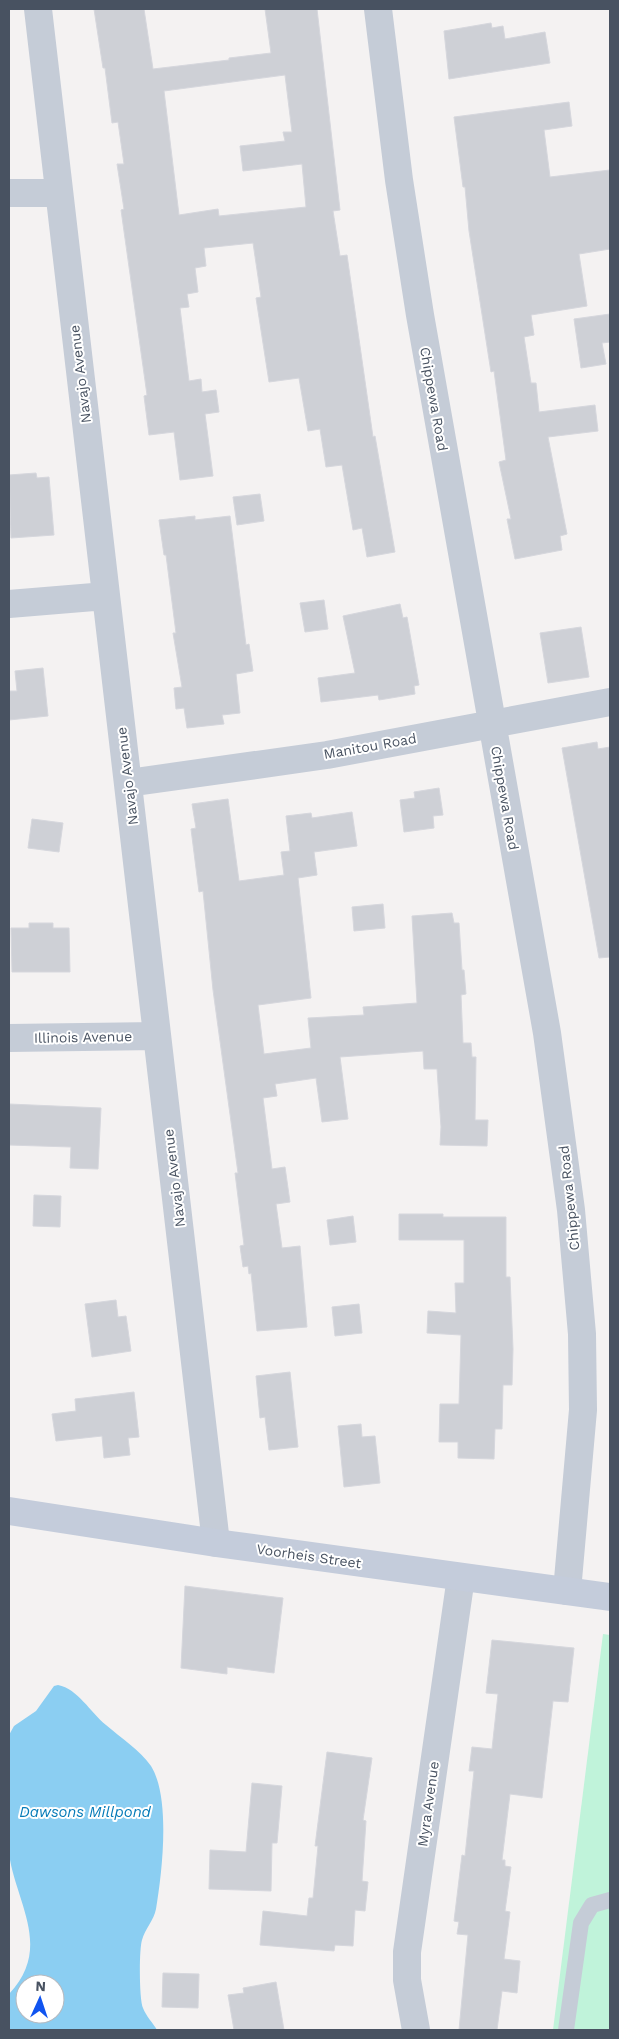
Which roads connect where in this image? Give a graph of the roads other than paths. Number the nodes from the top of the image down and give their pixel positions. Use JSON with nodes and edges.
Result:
{"nodes":[{"id":1,"x":38,"y":9,"type":"edge"},
{"id":2,"x":378,"y":9,"type":"edge"},
{"id":3,"x":59,"y":192,"type":"junction"},
{"id":4,"x":9,"y":193,"type":"edge"},
{"id":5,"x":106,"y":596,"type":"junction"},
{"id":6,"x":9,"y":604,"type":"edge"},
{"id":7,"x":610,"y":702,"type":"edge"},
{"id":8,"x":491,"y":724,"type":"junction"},
{"id":9,"x":128,"y":782,"type":"junction"},
{"id":10,"x":157,"y":1036,"type":"junction"},
{"id":11,"x":9,"y":1038,"type":"edge"},
{"id":12,"x":9,"y":1511,"type":"edge"},
{"id":13,"x":216,"y":1543,"type":"junction"},
{"id":14,"x":461,"y":1577,"type":"junction"},
{"id":15,"x":567,"y":1592,"type":"junction"},
{"id":16,"x":610,"y":1597,"type":"edge"},
{"id":17,"x":610,"y":1900,"type":"edge"},
{"id":18,"x":416,"y":2030,"type":"edge"},
{"id":19,"x":566,"y":2030,"type":"edge"}],
"edges":[{"from":1,"to":3,"type":"street","name":"Navajo Avenue"},
{"from":2,"to":8,"type":"street","name":"Chippewa Road"},
{"from":3,"to":4,"type":"street"},
{"from":3,"to":5,"type":"street","name":"Navajo Avenue"},
{"from":5,"to":6,"type":"street"},
{"from":5,"to":9,"type":"street","name":"Navajo Avenue"},
{"from":7,"to":8,"type":"street","name":"Manitou Road"},
{"from":8,"to":9,"type":"street","name":"Manitou Road"},
{"from":8,"to":15,"type":"street","name":"Chippewa Road"},
{"from":9,"to":10,"type":"street","name":"Navajo Avenue"},
{"from":10,"to":11,"type":"street","name":"Illinois Avenue"},
{"from":10,"to":13,"type":"street","name":"Navajo Avenue"},
{"from":12,"to":13,"type":"street","name":"Voorheis Street"},
{"from":13,"to":14,"type":"street","name":"Voorheis Street"},
{"from":14,"to":15,"type":"street","name":"Voorheis Street"},
{"from":14,"to":18,"type":"street","name":"Myra Avenue"},
{"from":15,"to":16,"type":"street","name":"Voorheis Street"},
{"from":17,"to":19,"type":"lane"}]}
